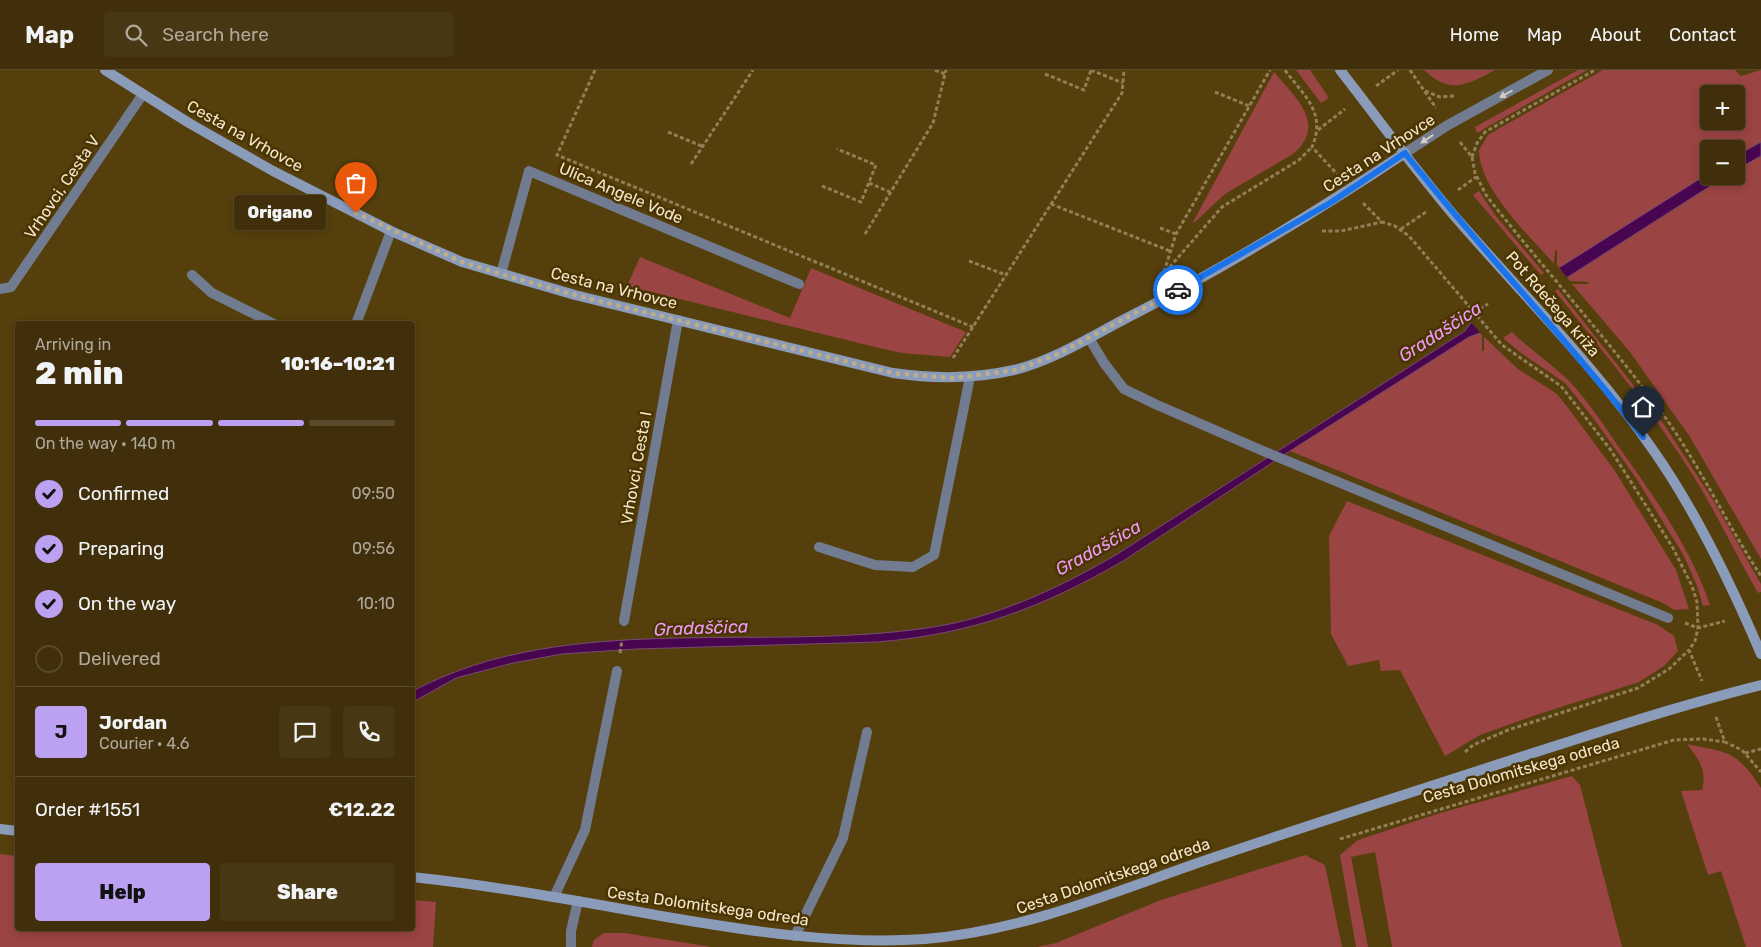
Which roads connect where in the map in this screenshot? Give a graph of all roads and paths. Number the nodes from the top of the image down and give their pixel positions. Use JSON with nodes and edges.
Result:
{"nodes":[{"id":1,"x":105,"y":70,"type":"edge"},
{"id":2,"x":595,"y":70,"type":"edge"},
{"id":3,"x":753,"y":70,"type":"edge"},
{"id":4,"x":935,"y":70,"type":"edge"},
{"id":5,"x":1091,"y":70,"type":"edge"},
{"id":6,"x":1124,"y":70,"type":"edge"},
{"id":7,"x":1270,"y":70,"type":"edge"},
{"id":8,"x":1285,"y":70,"type":"edge"},
{"id":9,"x":1340,"y":70,"type":"edge"},
{"id":10,"x":1398,"y":70,"type":"edge"},
{"id":11,"x":1410,"y":70,"type":"edge"},
{"id":12,"x":1548,"y":70,"type":"edge"},
{"id":13,"x":1595,"y":70,"type":"edge"},
{"id":14,"x":945,"y":72,"type":"edge"},
{"id":15,"x":1045,"y":74,"type":"dead end"},
{"id":16,"x":1390,"y":76,"type":"dead end"},
{"id":17,"x":1123,"y":83,"type":"junction"},
{"id":18,"x":1423,"y":89,"type":"junction"},
{"id":19,"x":1215,"y":92,"type":"dead end"},
{"id":20,"x":143,"y":94,"type":"junction"},
{"id":21,"x":1457,"y":96,"type":"dead end"},
{"id":22,"x":1434,"y":105,"type":"dead end"},
{"id":23,"x":1249,"y":106,"type":"junction"},
{"id":24,"x":1333,"y":118,"type":"dead end"},
{"id":25,"x":1317,"y":130,"type":"junction"},
{"id":26,"x":668,"y":132,"type":"dead end"},
{"id":27,"x":1459,"y":140,"type":"dead end"},
{"id":28,"x":704,"y":146,"type":"junction"},
{"id":29,"x":1312,"y":146,"type":"junction"},
{"id":30,"x":837,"y":149,"type":"dead end"},
{"id":31,"x":1405,"y":153,"type":"junction"},
{"id":32,"x":1472,"y":157,"type":"junction"},
{"id":33,"x":1324,"y":160,"type":"dead end"},
{"id":34,"x":691,"y":164,"type":"dead end"},
{"id":35,"x":1476,"y":177,"type":"junction"},
{"id":36,"x":869,"y":183,"type":"junction"},
{"id":37,"x":1466,"y":185,"type":"dead end"},
{"id":38,"x":822,"y":186,"type":"dead end"},
{"id":39,"x":890,"y":192,"type":"junction"},
{"id":40,"x":1051,"y":204,"type":"junction"},
{"id":41,"x":1369,"y":210,"type":"dead end"},
{"id":42,"x":1413,"y":221,"type":"dead end"},
{"id":43,"x":1382,"y":222,"type":"junction"},
{"id":44,"x":1160,"y":228,"type":"dead end"},
{"id":45,"x":1401,"y":229,"type":"junction"},
{"id":46,"x":391,"y":231,"type":"junction"},
{"id":47,"x":1314,"y":232,"type":"dead end"},
{"id":48,"x":865,"y":234,"type":"dead end"},
{"id":49,"x":1176,"y":234,"type":"junction"},
{"id":50,"x":1170,"y":251,"type":"junction"},
{"id":51,"x":969,"y":260,"type":"dead end"},
{"id":52,"x":1164,"y":272,"type":"junction"},
{"id":53,"x":501,"y":274,"type":"junction"},
{"id":54,"x":192,"y":275,"type":"dead end"},
{"id":55,"x":1006,"y":275,"type":"junction"},
{"id":56,"x":799,"y":284,"type":"dead end"},
{"id":57,"x":0,"y":289,"type":"edge"},
{"id":58,"x":1488,"y":304,"type":"dead end"},
{"id":59,"x":1146,"y":308,"type":"junction"},
{"id":60,"x":1476,"y":314,"type":"junction"},
{"id":61,"x":678,"y":320,"type":"junction"},
{"id":62,"x":268,"y":321,"type":"edge"},
{"id":63,"x":357,"y":321,"type":"edge"},
{"id":64,"x":973,"y":327,"type":"junction"},
{"id":65,"x":1089,"y":338,"type":"junction"},
{"id":66,"x":970,"y":377,"type":"junction"},
{"id":67,"x":941,"y":378,"type":"junction"},
{"id":68,"x":820,"y":547,"type":"dead end"},
{"id":69,"x":1761,"y":576,"type":"edge"},
{"id":70,"x":1668,"y":618,"type":"dead end"},
{"id":71,"x":624,"y":621,"type":"dead end"},
{"id":72,"x":1713,"y":624,"type":"dead end"},
{"id":73,"x":1698,"y":628,"type":"junction"},
{"id":74,"x":1689,"y":650,"type":"junction"},
{"id":75,"x":1761,"y":654,"type":"edge"},
{"id":76,"x":1695,"y":664,"type":"dead end"},
{"id":77,"x":617,"y":671,"type":"dead end"},
{"id":78,"x":1761,"y":685,"type":"edge"},
{"id":79,"x":1720,"y":727,"type":"dead end"},
{"id":80,"x":867,"y":732,"type":"dead end"},
{"id":81,"x":1725,"y":742,"type":"junction"},
{"id":82,"x":1761,"y":748,"type":"edge"},
{"id":83,"x":1744,"y":753,"type":"junction"},
{"id":84,"x":1460,"y":757,"type":"dead end"},
{"id":85,"x":1761,"y":772,"type":"edge"},
{"id":86,"x":0,"y":829,"type":"edge"},
{"id":87,"x":15,"y":831,"type":"edge"},
{"id":88,"x":1335,"y":840,"type":"dead end"},
{"id":89,"x":415,"y":877,"type":"edge"},
{"id":90,"x":554,"y":897,"type":"junction"},
{"id":91,"x":578,"y":901,"type":"junction"},
{"id":92,"x":795,"y":936,"type":"junction"},
{"id":93,"x":571,"y":947,"type":"edge"}],
"edges":[{"from":1,"to":20,"type":"street","name":"Cesta na Vrhovce"},
{"from":2,"to":64,"type":"path"},
{"from":3,"to":28,"type":"path"},
{"from":4,"to":14,"type":"path"},
{"from":5,"to":15,"type":"path"},
{"from":5,"to":17,"type":"path"},
{"from":6,"to":17,"type":"path"},
{"from":7,"to":23,"type":"path"},
{"from":8,"to":25,"type":"path"},
{"from":9,"to":31,"type":"street","name":"Pot Rdečega križa"},
{"from":10,"to":16,"type":"path"},
{"from":11,"to":18,"type":"path"},
{"from":12,"to":31,"type":"street","name":"Cesta na Vrhovce","one_way":true},
{"from":13,"to":32,"type":"path"},
{"from":14,"to":39,"type":"path"},
{"from":17,"to":40,"type":"path"},
{"from":18,"to":21,"type":"path","name":"Cesta na Vrhovce"},
{"from":18,"to":22,"type":"path"},
{"from":19,"to":23,"type":"path"},
{"from":20,"to":46,"type":"street","name":"Cesta na Vrhovce"},
{"from":20,"to":57,"type":"street","name":"Vrhovci, Cesta V"},
{"from":23,"to":49,"type":"path"},
{"from":24,"to":25,"type":"path"},
{"from":25,"to":29,"type":"path"},
{"from":26,"to":28,"type":"path"},
{"from":27,"to":32,"type":"path","name":"Pot Rdečega križa"},
{"from":28,"to":34,"type":"path"},
{"from":29,"to":33,"type":"path"},
{"from":29,"to":52,"type":"path"},
{"from":30,"to":36,"type":"path"},
{"from":31,"to":59,"type":"street","name":"Cesta na Vrhovce"},
{"from":31,"to":75,"type":"street","name":"Pot Rdečega križa"},
{"from":32,"to":35,"type":"path","name":"Pot Rdečega križa"},
{"from":35,"to":37,"type":"path"},
{"from":35,"to":69,"type":"path","name":"Pot Rdečega križa"},
{"from":36,"to":38,"type":"path"},
{"from":36,"to":39,"type":"path"},
{"from":39,"to":48,"type":"path"},
{"from":40,"to":50,"type":"path"},
{"from":40,"to":55,"type":"path"},
{"from":41,"to":43,"type":"path"},
{"from":42,"to":45,"type":"path"},
{"from":43,"to":45,"type":"path"},
{"from":43,"to":47,"type":"path"},
{"from":44,"to":49,"type":"path"},
{"from":45,"to":60,"type":"path"},
{"from":46,"to":53,"type":"street","name":"Cesta na Vrhovce"},
{"from":46,"to":63,"type":"street"},
{"from":49,"to":50,"type":"path"},
{"from":50,"to":52,"type":"path"},
{"from":51,"to":55,"type":"path"},
{"from":52,"to":59,"type":"path"},
{"from":53,"to":56,"type":"street","name":"Ulica Angele Vode"},
{"from":53,"to":61,"type":"street","name":"Cesta na Vrhovce"},
{"from":54,"to":62,"type":"street"},
{"from":55,"to":64,"type":"path"},
{"from":58,"to":60,"type":"path"},
{"from":59,"to":65,"type":"street","name":"Cesta na Vrhovce"},
{"from":60,"to":73,"type":"path"},
{"from":61,"to":67,"type":"street","name":"Cesta na Vrhovce"},
{"from":61,"to":71,"type":"street","name":"Vrhovci, Cesta I"},
{"from":64,"to":67,"type":"path"},
{"from":65,"to":66,"type":"street","name":"Cesta na Vrhovce"},
{"from":65,"to":70,"type":"street"},
{"from":66,"to":67,"type":"street","name":"Cesta na Vrhovce"},
{"from":66,"to":68,"type":"street"},
{"from":72,"to":73,"type":"path"},
{"from":73,"to":74,"type":"path"},
{"from":74,"to":76,"type":"path"},
{"from":74,"to":84,"type":"path","name":"Cesta Dolomitskega odreda"},
{"from":77,"to":90,"type":"street"},
{"from":78,"to":92,"type":"street","name":"Cesta Dolomitskega odreda"},
{"from":79,"to":81,"type":"path"},
{"from":80,"to":92,"type":"street"},
{"from":81,"to":83,"type":"path"},
{"from":81,"to":88,"type":"path","name":"Cesta Dolomitskega odreda"},
{"from":82,"to":83,"type":"path"},
{"from":83,"to":85,"type":"path"},
{"from":86,"to":87,"type":"street"},
{"from":89,"to":90,"type":"street","name":"Cesta Dolomitskega odreda"},
{"from":90,"to":91,"type":"street","name":"Cesta Dolomitskega odreda"},
{"from":91,"to":92,"type":"street","name":"Cesta Dolomitskega odreda"},
{"from":91,"to":93,"type":"street"}]}
